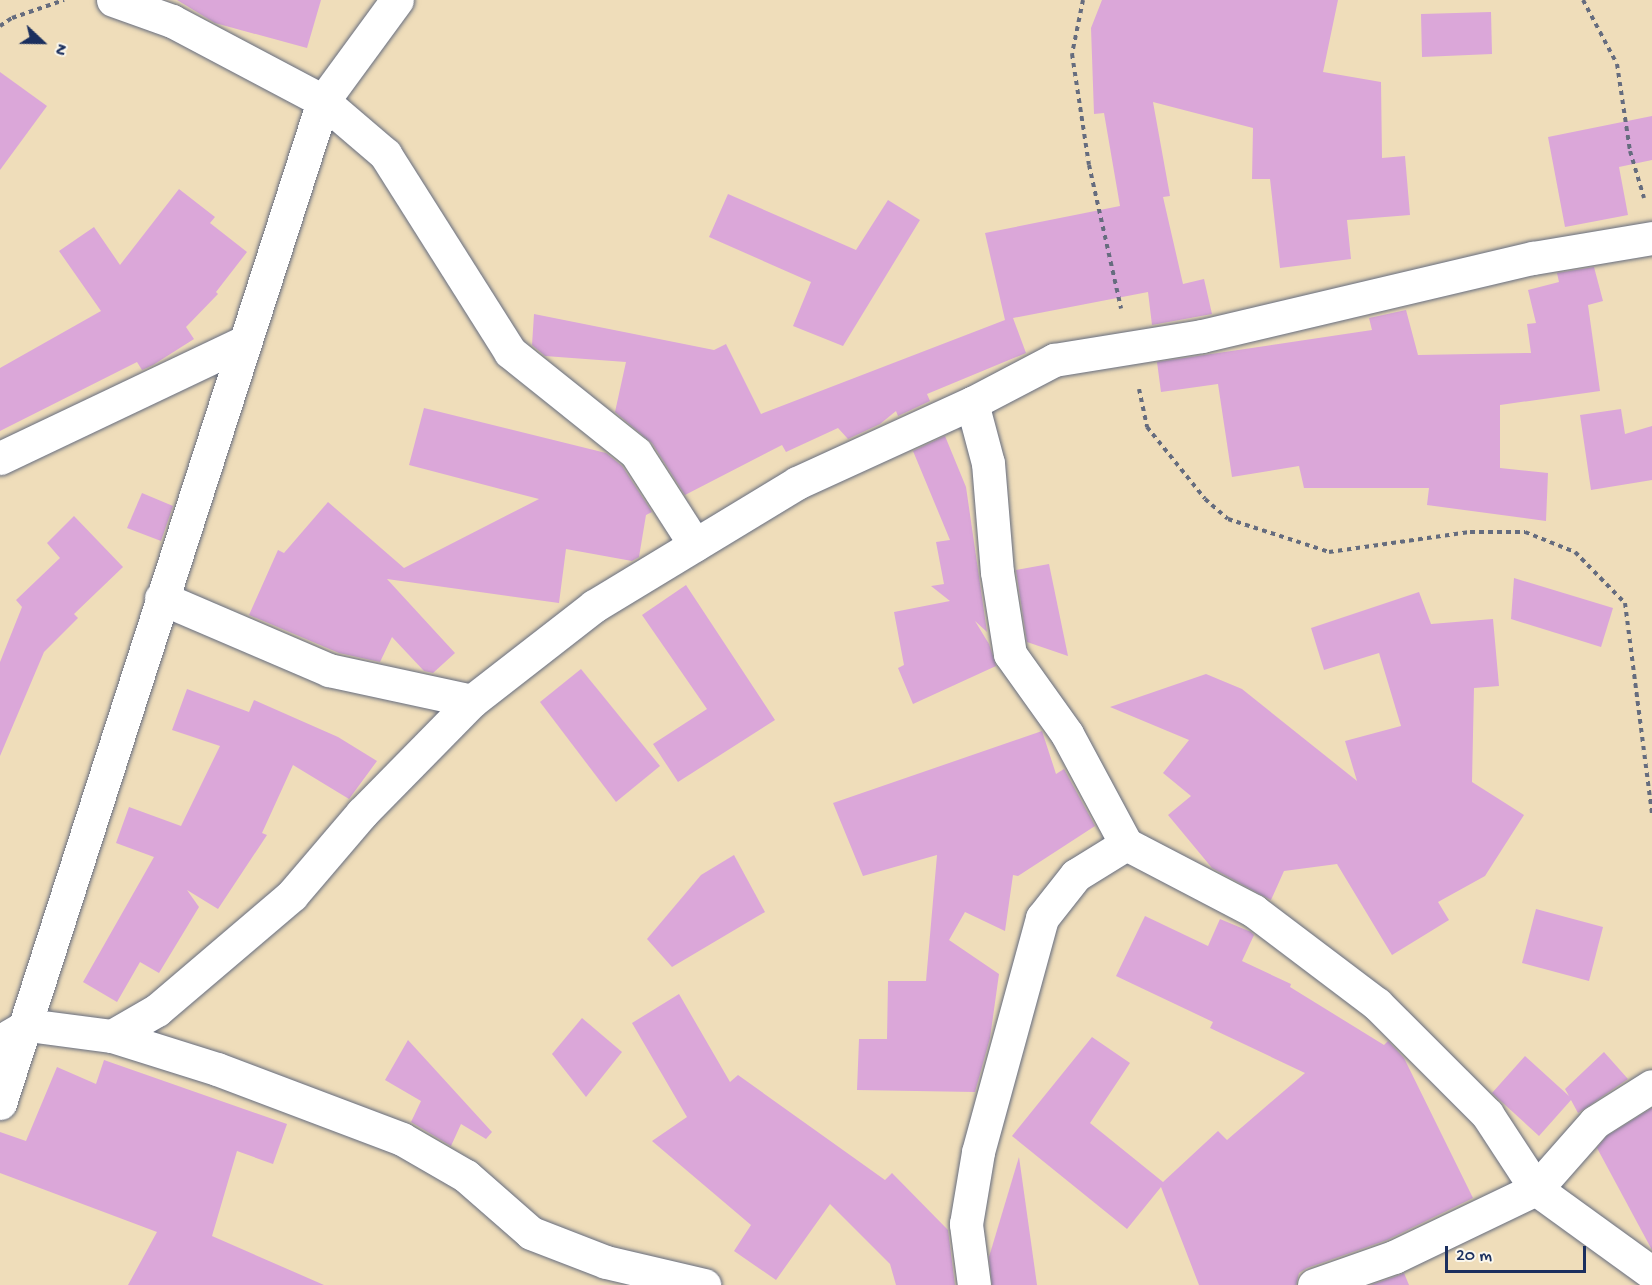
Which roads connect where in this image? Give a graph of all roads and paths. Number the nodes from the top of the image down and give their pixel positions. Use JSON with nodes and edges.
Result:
{"nodes":[{"id":1,"x":64,"y":0,"type":"edge"},
{"id":2,"x":113,"y":0,"type":"edge"},
{"id":3,"x":397,"y":0,"type":"edge"},
{"id":4,"x":1083,"y":0,"type":"edge"},
{"id":5,"x":1583,"y":0,"type":"edge"},
{"id":6,"x":0,"y":26,"type":"edge"},
{"id":7,"x":323,"y":101,"type":"junction"},
{"id":8,"x":1646,"y":202,"type":"dead end"},
{"id":9,"x":1652,"y":238,"type":"edge"},
{"id":10,"x":242,"y":343,"type":"junction"},
{"id":11,"x":1130,"y":348,"type":"junction"},
{"id":12,"x":972,"y":403,"type":"junction"},
{"id":13,"x":0,"y":458,"type":"edge"},
{"id":14,"x":695,"y":544,"type":"junction"},
{"id":15,"x":162,"y":598,"type":"junction"},
{"id":16,"x":472,"y":701,"type":"junction"},
{"id":17,"x":1652,"y":813,"type":"edge"},
{"id":18,"x":1126,"y":844,"type":"junction"},
{"id":19,"x":28,"y":1025,"type":"junction"},
{"id":20,"x":112,"y":1036,"type":"junction"},
{"id":21,"x":0,"y":1042,"type":"edge"},
{"id":22,"x":1652,"y":1086,"type":"edge"},
{"id":23,"x":0,"y":1103,"type":"edge"},
{"id":24,"x":1536,"y":1189,"type":"junction"},
{"id":25,"x":1652,"y":1273,"type":"edge"},
{"id":26,"x":704,"y":1285,"type":"edge"},
{"id":27,"x":974,"y":1285,"type":"edge"},
{"id":28,"x":1314,"y":1285,"type":"edge"}],
"edges":[{"from":1,"to":6,"type":"path"},
{"from":2,"to":7,"type":"street"},
{"from":3,"to":7,"type":"street"},
{"from":4,"to":11,"type":"path"},
{"from":5,"to":8,"type":"path"},
{"from":7,"to":10,"type":"street"},
{"from":7,"to":14,"type":"street"},
{"from":9,"to":11,"type":"street"},
{"from":10,"to":13,"type":"street"},
{"from":10,"to":15,"type":"street"},
{"from":11,"to":12,"type":"street"},
{"from":11,"to":17,"type":"path"},
{"from":12,"to":14,"type":"street"},
{"from":12,"to":18,"type":"street"},
{"from":14,"to":16,"type":"street"},
{"from":15,"to":16,"type":"street"},
{"from":15,"to":19,"type":"street"},
{"from":16,"to":20,"type":"street"},
{"from":18,"to":24,"type":"street"},
{"from":18,"to":27,"type":"street"},
{"from":19,"to":20,"type":"street"},
{"from":19,"to":21,"type":"street"},
{"from":19,"to":23,"type":"street"},
{"from":20,"to":26,"type":"street"},
{"from":22,"to":24,"type":"street"},
{"from":24,"to":25,"type":"street"},
{"from":24,"to":28,"type":"street"}]}
